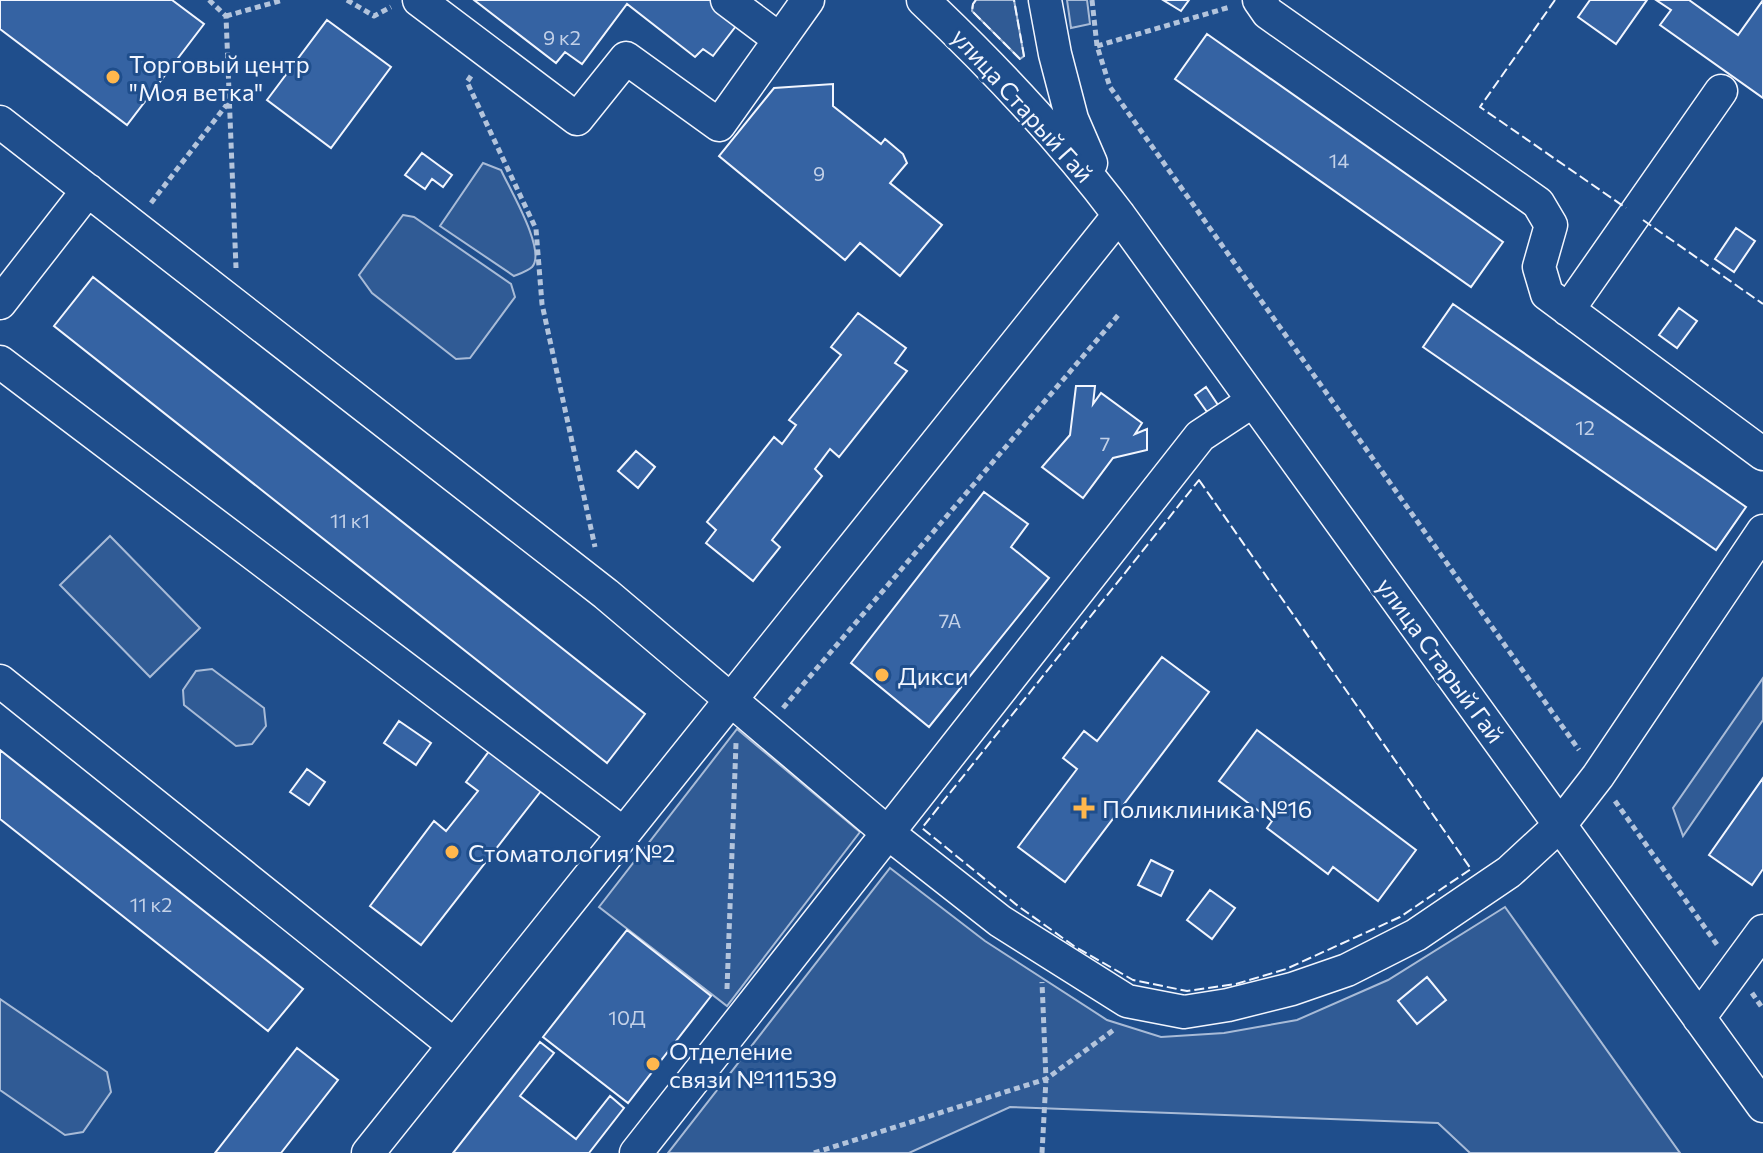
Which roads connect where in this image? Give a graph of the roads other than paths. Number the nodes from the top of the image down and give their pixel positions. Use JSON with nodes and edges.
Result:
{"nodes":[{"id":1,"x":727,"y":0,"type":"edge"},
{"id":2,"x":808,"y":0,"type":"edge"},
{"id":3,"x":923,"y":0,"type":"edge"},
{"id":4,"x":1045,"y":0,"type":"edge"},
{"id":5,"x":1249,"y":2,"type":"edge"},
{"id":6,"x":407,"y":3,"type":"edge"},
{"id":7,"x":779,"y":39,"type":"junction"},
{"id":8,"x":1721,"y":91,"type":"dead end"},
{"id":9,"x":0,"y":122,"type":"edge"},
{"id":10,"x":88,"y":190,"type":"junction"},
{"id":11,"x":1119,"y":215,"type":"junction"},
{"id":12,"x":0,"y":303,"type":"edge"},
{"id":13,"x":1568,"y":310,"type":"junction"},
{"id":14,"x":0,"y":362,"type":"edge"},
{"id":15,"x":1253,"y":401,"type":"junction"},
{"id":16,"x":1763,"y":454,"type":"edge"},
{"id":17,"x":1763,"y":531,"type":"edge"},
{"id":18,"x":0,"y":681,"type":"edge"},
{"id":19,"x":730,"y":700,"type":"junction"},
{"id":20,"x":1560,"y":825,"type":"junction"},
{"id":21,"x":888,"y":833,"type":"junction"},
{"id":22,"x":624,"y":834,"type":"junction"},
{"id":23,"x":1763,"y":931,"type":"edge"},
{"id":24,"x":1699,"y":1018,"type":"junction"},
{"id":25,"x":454,"y":1045,"type":"junction"},
{"id":26,"x":1763,"y":1106,"type":"edge"},
{"id":27,"x":368,"y":1153,"type":"edge"},
{"id":28,"x":636,"y":1153,"type":"edge"}],
"edges":[{"from":1,"to":7,"type":"street"},
{"from":2,"to":7,"type":"street"},
{"from":3,"to":11,"type":"street","name":"улица Старый Гай"},
{"from":4,"to":11,"type":"street","name":"улица Старый Гай"},
{"from":5,"to":13,"type":"street"},
{"from":6,"to":7,"type":"street"},
{"from":8,"to":13,"type":"street"},
{"from":9,"to":10,"type":"street"},
{"from":10,"to":12,"type":"street"},
{"from":10,"to":19,"type":"street"},
{"from":11,"to":15,"type":"street","name":"улица Старый Гай"},
{"from":11,"to":19,"type":"street"},
{"from":13,"to":16,"type":"street"},
{"from":14,"to":22,"type":"street"},
{"from":15,"to":20,"type":"street","name":"улица Старый Гай"},
{"from":15,"to":21,"type":"street"},
{"from":17,"to":20,"type":"street"},
{"from":18,"to":25,"type":"street"},
{"from":19,"to":21,"type":"street"},
{"from":19,"to":22,"type":"street"},
{"from":20,"to":21,"type":"street"},
{"from":20,"to":24,"type":"street","name":"улица Старый Гай"},
{"from":21,"to":28,"type":"street"},
{"from":22,"to":25,"type":"street"},
{"from":23,"to":24,"type":"street"},
{"from":24,"to":26,"type":"street","name":"улица Старый Гай"},
{"from":25,"to":27,"type":"street"}]}
